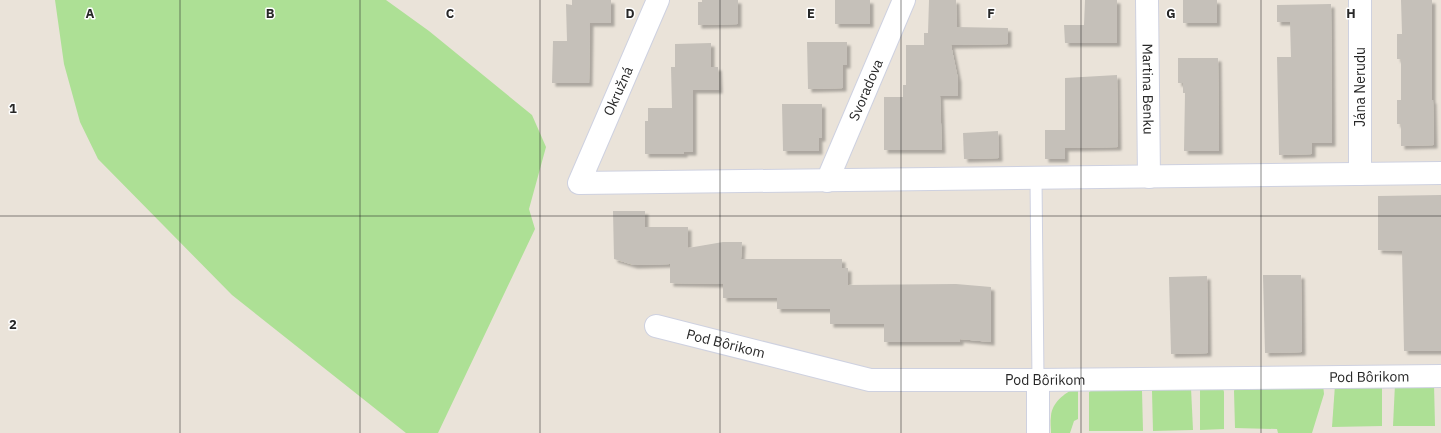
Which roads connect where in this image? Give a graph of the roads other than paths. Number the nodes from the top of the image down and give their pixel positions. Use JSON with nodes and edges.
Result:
{"nodes":[{"id":1,"x":658,"y":0,"type":"edge"},
{"id":2,"x":904,"y":0,"type":"edge"},
{"id":3,"x":1147,"y":0,"type":"edge"},
{"id":4,"x":1360,"y":0,"type":"edge"},
{"id":5,"x":1441,"y":173,"type":"edge"},
{"id":6,"x":1360,"y":174,"type":"junction"},
{"id":7,"x":1149,"y":177,"type":"junction"},
{"id":8,"x":1036,"y":179,"type":"junction"},
{"id":9,"x":827,"y":180,"type":"junction"},
{"id":10,"x":656,"y":326,"type":"dead end"},
{"id":11,"x":1441,"y":376,"type":"edge"},
{"id":12,"x":1038,"y":380,"type":"junction"},
{"id":13,"x":1038,"y":433,"type":"edge"}],
"edges":[{"from":1,"to":9,"type":"street","name":"Okružná"},
{"from":2,"to":9,"type":"street","name":"Svoradova"},
{"from":3,"to":7,"type":"street","name":"Martina Benku"},
{"from":4,"to":6,"type":"street","name":"Jána Nerudu"},
{"from":5,"to":6,"type":"street"},
{"from":6,"to":7,"type":"street"},
{"from":7,"to":8,"type":"street"},
{"from":8,"to":9,"type":"street"},
{"from":8,"to":12,"type":"lane"},
{"from":10,"to":12,"type":"street","name":"Pod Bôrikom"},
{"from":11,"to":12,"type":"street","name":"Pod Bôrikom"},
{"from":12,"to":13,"type":"street"}]}
